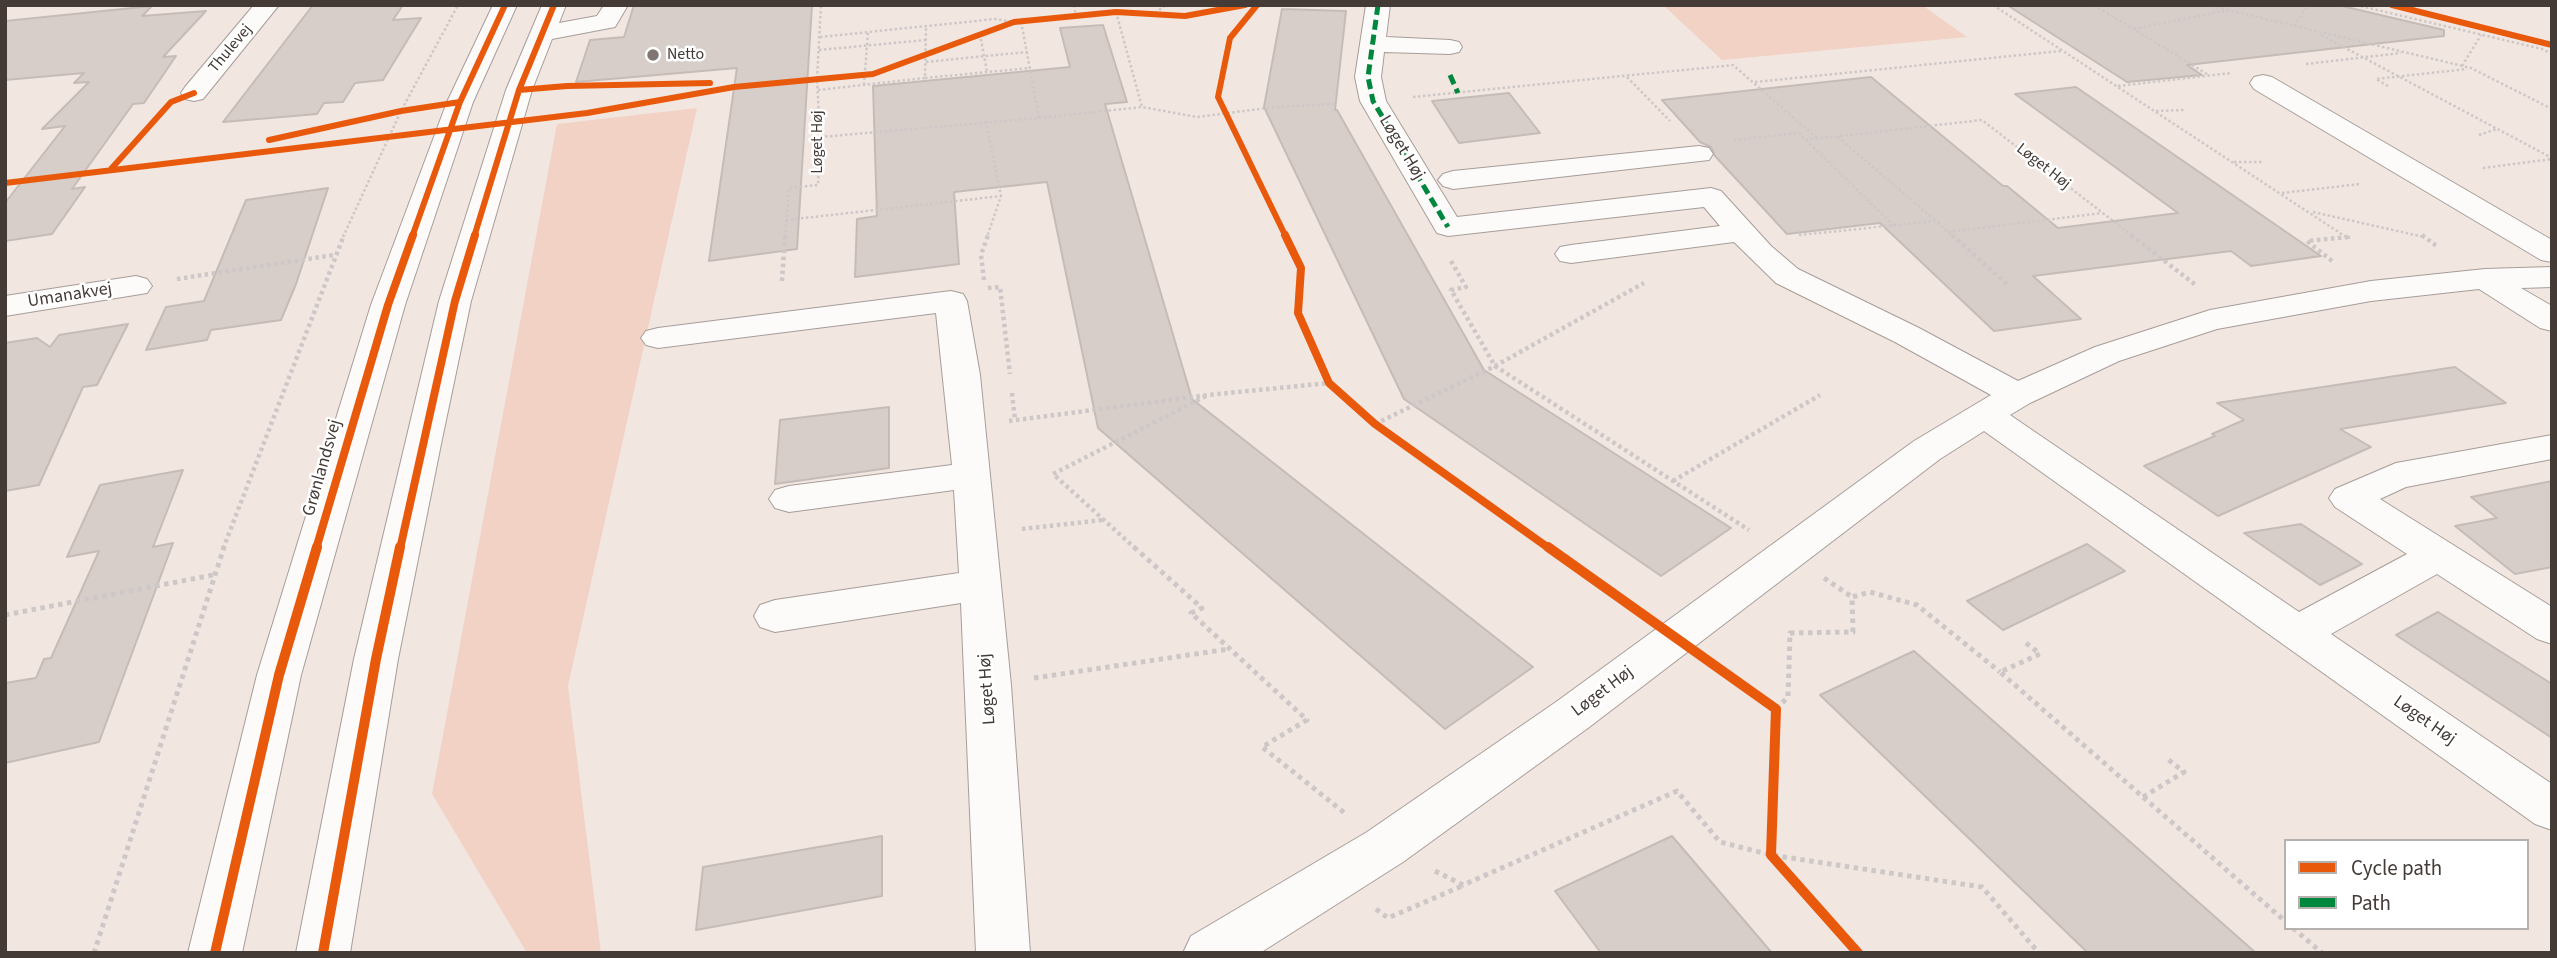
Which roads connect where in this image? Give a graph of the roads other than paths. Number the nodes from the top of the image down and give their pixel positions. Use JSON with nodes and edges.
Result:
{"nodes":[{"id":1,"x":267,"y":5,"type":"edge"},
{"id":2,"x":505,"y":5,"type":"edge"},
{"id":3,"x":616,"y":5,"type":"edge"},
{"id":4,"x":1378,"y":5,"type":"edge"},
{"id":5,"x":548,"y":19,"type":"edge"},
{"id":6,"x":1373,"y":44,"type":"junction"},
{"id":7,"x":1450,"y":47,"type":"dead end"},
{"id":8,"x":2263,"y":83,"type":"dead end"},
{"id":9,"x":194,"y":93,"type":"dead end"},
{"id":10,"x":1699,"y":154,"type":"dead end"},
{"id":11,"x":1570,"y":169,"type":"junction"},
{"id":12,"x":1453,"y":180,"type":"dead end"},
{"id":13,"x":1602,"y":209,"type":"junction"},
{"id":14,"x":1751,"y":243,"type":"junction"},
{"id":15,"x":2552,"y":253,"type":"edge"},
{"id":16,"x":1571,"y":254,"type":"dead end"},
{"id":17,"x":2552,"y":277,"type":"edge"},
{"id":18,"x":2485,"y":279,"type":"junction"},
{"id":19,"x":136,"y":286,"type":"road end"},
{"id":20,"x":5,"y":306,"type":"edge"},
{"id":21,"x":2552,"y":321,"type":"edge"},
{"id":22,"x":658,"y":338,"type":"dead end"},
{"id":23,"x":2001,"y":405,"type":"junction"},
{"id":24,"x":2551,"y":447,"type":"edge"},
{"id":25,"x":972,"y":475,"type":"junction"},
{"id":26,"x":789,"y":499,"type":"dead end"},
{"id":27,"x":2436,"y":556,"type":"junction"},
{"id":28,"x":980,"y":585,"type":"junction"},
{"id":29,"x":775,"y":616,"type":"dead end"},
{"id":30,"x":2552,"y":628,"type":"edge"},
{"id":31,"x":2297,"y":633,"type":"junction"},
{"id":32,"x":2552,"y":810,"type":"edge"},
{"id":33,"x":215,"y":953,"type":"edge"},
{"id":34,"x":323,"y":953,"type":"edge"},
{"id":35,"x":1003,"y":953,"type":"edge"},
{"id":36,"x":1210,"y":953,"type":"edge"}],
"edges":[{"from":1,"to":9,"type":"street","name":"Thulevej"},
{"from":2,"to":33,"type":"street","name":"Grønlandsvej"},
{"from":3,"to":5,"type":"street"},
{"from":4,"to":6,"type":"street"},
{"from":5,"to":34,"type":"street"},
{"from":6,"to":7,"type":"street"},
{"from":6,"to":13,"type":"street","name":"Løget Høj"},
{"from":8,"to":15,"type":"street"},
{"from":10,"to":11,"type":"street"},
{"from":11,"to":12,"type":"street"},
{"from":11,"to":13,"type":"street"},
{"from":13,"to":14,"type":"street","name":"Løget Høj"},
{"from":14,"to":16,"type":"street"},
{"from":14,"to":23,"type":"street","name":"Løget Høj"},
{"from":17,"to":18,"type":"street","name":"Løget Høj"},
{"from":18,"to":21,"type":"street"},
{"from":18,"to":23,"type":"street","name":"Løget Høj"},
{"from":19,"to":20,"type":"street","name":"Umanakvej"},
{"from":22,"to":25,"type":"street","name":"Løget Høj"},
{"from":23,"to":31,"type":"street","name":"Løget Høj"},
{"from":23,"to":36,"type":"street","name":"Løget Høj"},
{"from":24,"to":27,"type":"street"},
{"from":25,"to":26,"type":"street"},
{"from":25,"to":28,"type":"street","name":"Løget Høj"},
{"from":27,"to":30,"type":"street"},
{"from":27,"to":31,"type":"street"},
{"from":28,"to":29,"type":"street"},
{"from":28,"to":35,"type":"street","name":"Løget Høj"},
{"from":31,"to":32,"type":"street","name":"Løget Høj"}]}
